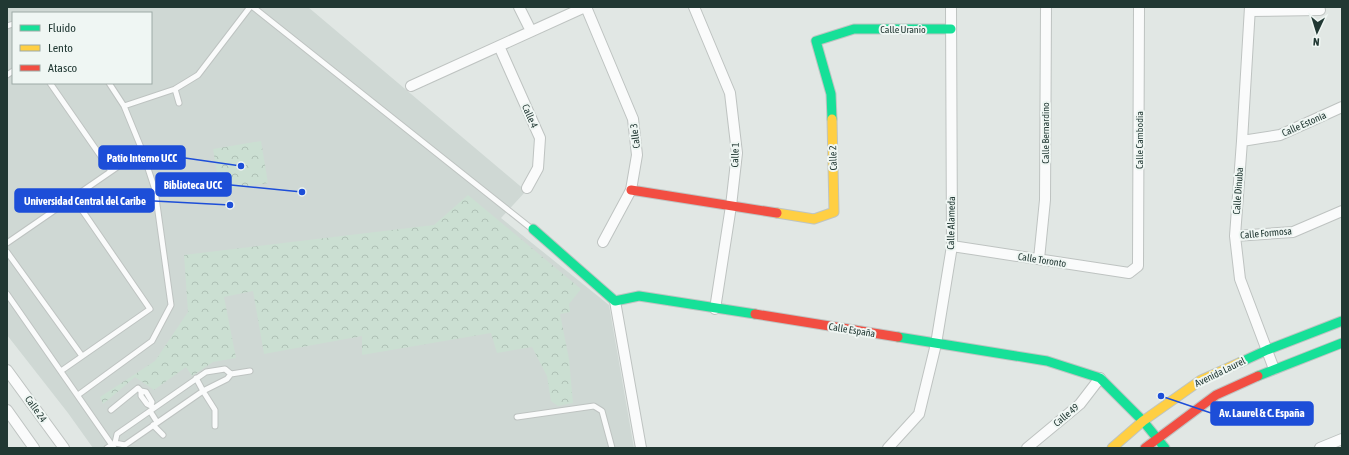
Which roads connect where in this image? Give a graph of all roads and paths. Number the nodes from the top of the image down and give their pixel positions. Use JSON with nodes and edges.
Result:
{"nodes":[{"id":1,"x":250,"y":7,"type":"edge"},
{"id":2,"x":253,"y":7,"type":"edge"},
{"id":3,"x":519,"y":7,"type":"edge"},
{"id":4,"x":586,"y":7,"type":"edge"},
{"id":5,"x":694,"y":7,"type":"edge"},
{"id":6,"x":951,"y":7,"type":"edge"},
{"id":7,"x":1046,"y":7,"type":"edge"},
{"id":8,"x":1139,"y":7,"type":"edge"},
{"id":9,"x":1250,"y":9,"type":"edge"},
{"id":10,"x":1320,"y":10,"type":"dead end"},
{"id":11,"x":854,"y":29,"type":"joint"},
{"id":12,"x":951,"y":29,"type":"junction"},
{"id":13,"x":531,"y":31,"type":"junction"},
{"id":14,"x":499,"y":46,"type":"junction"},
{"id":15,"x":51,"y":84,"type":"edge"},
{"id":16,"x":110,"y":84,"type":"edge"},
{"id":17,"x":411,"y":86,"type":"dead end"},
{"id":18,"x":175,"y":89,"type":"junction"},
{"id":19,"x":179,"y":103,"type":"dead end"},
{"id":20,"x":124,"y":106,"type":"junction"},
{"id":21,"x":1342,"y":107,"type":"edge"},
{"id":22,"x":1242,"y":141,"type":"junction"},
{"id":23,"x":142,"y":150,"type":"junction"},
{"id":24,"x":111,"y":171,"type":"junction"},
{"id":25,"x":527,"y":188,"type":"dead end"},
{"id":26,"x":631,"y":190,"type":"junction"},
{"id":27,"x":73,"y":198,"type":"junction"},
{"id":28,"x":731,"y":206,"type":"junction"},
{"id":29,"x":1342,"y":211,"type":"edge"},
{"id":30,"x":533,"y":229,"type":"joint"},
{"id":31,"x":1235,"y":236,"type":"junction"},
{"id":32,"x":603,"y":242,"type":"dead end"},
{"id":33,"x":7,"y":243,"type":"edge"},
{"id":34,"x":952,"y":246,"type":"junction"},
{"id":35,"x":7,"y":252,"type":"edge"},
{"id":36,"x":1039,"y":259,"type":"junction"},
{"id":37,"x":1132,"y":271,"type":"joint"},
{"id":38,"x":7,"y":294,"type":"edge"},
{"id":39,"x":616,"y":300,"type":"junction"},
{"id":40,"x":715,"y":309,"type":"junction"},
{"id":41,"x":1342,"y":321,"type":"edge"},
{"id":42,"x":1342,"y":343,"type":"edge"},
{"id":43,"x":936,"y":344,"type":"junction"},
{"id":44,"x":1267,"y":350,"type":"junction"},
{"id":45,"x":82,"y":356,"type":"junction"},
{"id":46,"x":1274,"y":369,"type":"junction"},
{"id":47,"x":7,"y":370,"type":"edge"},
{"id":48,"x":61,"y":371,"type":"junction"},
{"id":49,"x":250,"y":371,"type":"dead end"},
{"id":50,"x":231,"y":374,"type":"junction"},
{"id":51,"x":196,"y":378,"type":"junction"},
{"id":52,"x":1100,"y":378,"type":"junction"},
{"id":53,"x":203,"y":391,"type":"junction"},
{"id":54,"x":78,"y":395,"type":"junction"},
{"id":55,"x":151,"y":408,"type":"junction"},
{"id":56,"x":7,"y":410,"type":"edge"},
{"id":57,"x":111,"y":410,"type":"dead end"},
{"id":58,"x":517,"y":417,"type":"dead end"},
{"id":59,"x":1143,"y":421,"type":"junction"},
{"id":60,"x":10,"y":422,"type":"edge"},
{"id":61,"x":155,"y":424,"type":"junction"},
{"id":62,"x":215,"y":426,"type":"dead end"},
{"id":63,"x":163,"y":435,"type":"dead end"},
{"id":64,"x":1157,"y":438,"type":"junction"},
{"id":65,"x":1342,"y":440,"type":"edge"},
{"id":66,"x":112,"y":446,"type":"edge"},
{"id":67,"x":34,"y":448,"type":"edge"},
{"id":68,"x":64,"y":448,"type":"edge"},
{"id":69,"x":612,"y":448,"type":"edge"},
{"id":70,"x":641,"y":448,"type":"edge"},
{"id":71,"x":888,"y":448,"type":"edge"},
{"id":72,"x":1027,"y":448,"type":"edge"},
{"id":73,"x":1112,"y":448,"type":"edge"},
{"id":74,"x":1146,"y":448,"type":"edge"},
{"id":75,"x":1166,"y":448,"type":"edge"},
{"id":76,"x":1320,"y":448,"type":"edge"}],
"edges":[{"from":1,"to":18,"type":"lane"},
{"from":2,"to":30,"type":"lane"},
{"from":3,"to":13,"type":"street"},
{"from":4,"to":13,"type":"street"},
{"from":4,"to":26,"type":"street","name":"Calle 3"},
{"from":5,"to":28,"type":"street","name":"Calle 1"},
{"from":6,"to":12,"type":"street","name":"Calle Alameda"},
{"from":7,"to":36,"type":"street","name":"Calle Bernardino"},
{"from":8,"to":37,"type":"street","name":"Calle Cambodia"},
{"from":9,"to":10,"type":"street"},
{"from":9,"to":22,"type":"street","name":"Calle Dinuba"},
{"from":11,"to":12,"type":"street","name":"Calle Uranio"},
{"from":11,"to":28,"type":"street","name":"Calle 2"},
{"from":12,"to":34,"type":"street","name":"Calle Alameda"},
{"from":13,"to":14,"type":"street"},
{"from":14,"to":17,"type":"street"},
{"from":14,"to":25,"type":"street","name":"Calle 4"},
{"from":15,"to":24,"type":"lane"},
{"from":16,"to":20,"type":"lane"},
{"from":18,"to":19,"type":"lane"},
{"from":18,"to":20,"type":"lane"},
{"from":20,"to":23,"type":"lane"},
{"from":21,"to":22,"type":"street","name":"Calle Estonia"},
{"from":22,"to":31,"type":"street","name":"Calle Dinuba"},
{"from":23,"to":24,"type":"lane"},
{"from":23,"to":54,"type":"lane"},
{"from":24,"to":27,"type":"lane"},
{"from":26,"to":28,"type":"street"},
{"from":26,"to":32,"type":"street","name":"Calle 3"},
{"from":27,"to":33,"type":"lane"},
{"from":27,"to":45,"type":"lane"},
{"from":28,"to":40,"type":"street","name":"Calle 1"},
{"from":29,"to":31,"type":"street","name":"Calle Formosa"},
{"from":30,"to":39,"type":"street"},
{"from":31,"to":44,"type":"street","name":"Calle Dinuba"},
{"from":34,"to":36,"type":"street","name":"Calle Toronto"},
{"from":34,"to":43,"type":"street","name":"Calle Alameda"},
{"from":35,"to":45,"type":"lane"},
{"from":36,"to":37,"type":"street","name":"Calle Toronto"},
{"from":38,"to":48,"type":"lane"},
{"from":39,"to":40,"type":"street","name":"Calle España"},
{"from":39,"to":70,"type":"street"},
{"from":40,"to":43,"type":"street","name":"Calle España"},
{"from":41,"to":44,"type":"street","name":"Avenida Laurel"},
{"from":42,"to":46,"type":"street","name":"Avenida Laurel"},
{"from":43,"to":52,"type":"street","name":"Calle España"},
{"from":43,"to":71,"type":"street","name":"Calle Alameda"},
{"from":44,"to":46,"type":"street","name":"Calle Dinuba"},
{"from":44,"to":59,"type":"street","name":"Avenida Laurel"},
{"from":45,"to":48,"type":"lane"},
{"from":46,"to":64,"type":"street","name":"Avenida Laurel"},
{"from":47,"to":68,"type":"street","name":"Calle 24"},
{"from":48,"to":54,"type":"lane"},
{"from":49,"to":50,"type":"lane"},
{"from":50,"to":51,"type":"lane"},
{"from":50,"to":53,"type":"lane"},
{"from":51,"to":53,"type":"lane"},
{"from":51,"to":55,"type":"lane"},
{"from":52,"to":59,"type":"street","name":"Calle España"},
{"from":52,"to":72,"type":"street","name":"Calle 49"},
{"from":53,"to":61,"type":"lane"},
{"from":53,"to":62,"type":"lane"},
{"from":54,"to":66,"type":"lane"},
{"from":55,"to":57,"type":"lane"},
{"from":55,"to":61,"type":"lane"},
{"from":55,"to":66,"type":"lane"},
{"from":56,"to":60,"type":"street"},
{"from":58,"to":69,"type":"lane"},
{"from":59,"to":64,"type":"street","name":"Calle España"},
{"from":59,"to":73,"type":"street","name":"Avenida Laurel"},
{"from":60,"to":67,"type":"street"},
{"from":61,"to":63,"type":"lane"},
{"from":61,"to":66,"type":"lane"},
{"from":64,"to":74,"type":"street","name":"Avenida Laurel"},
{"from":64,"to":75,"type":"street","name":"Calle España"},
{"from":65,"to":76,"type":"street"}]}
